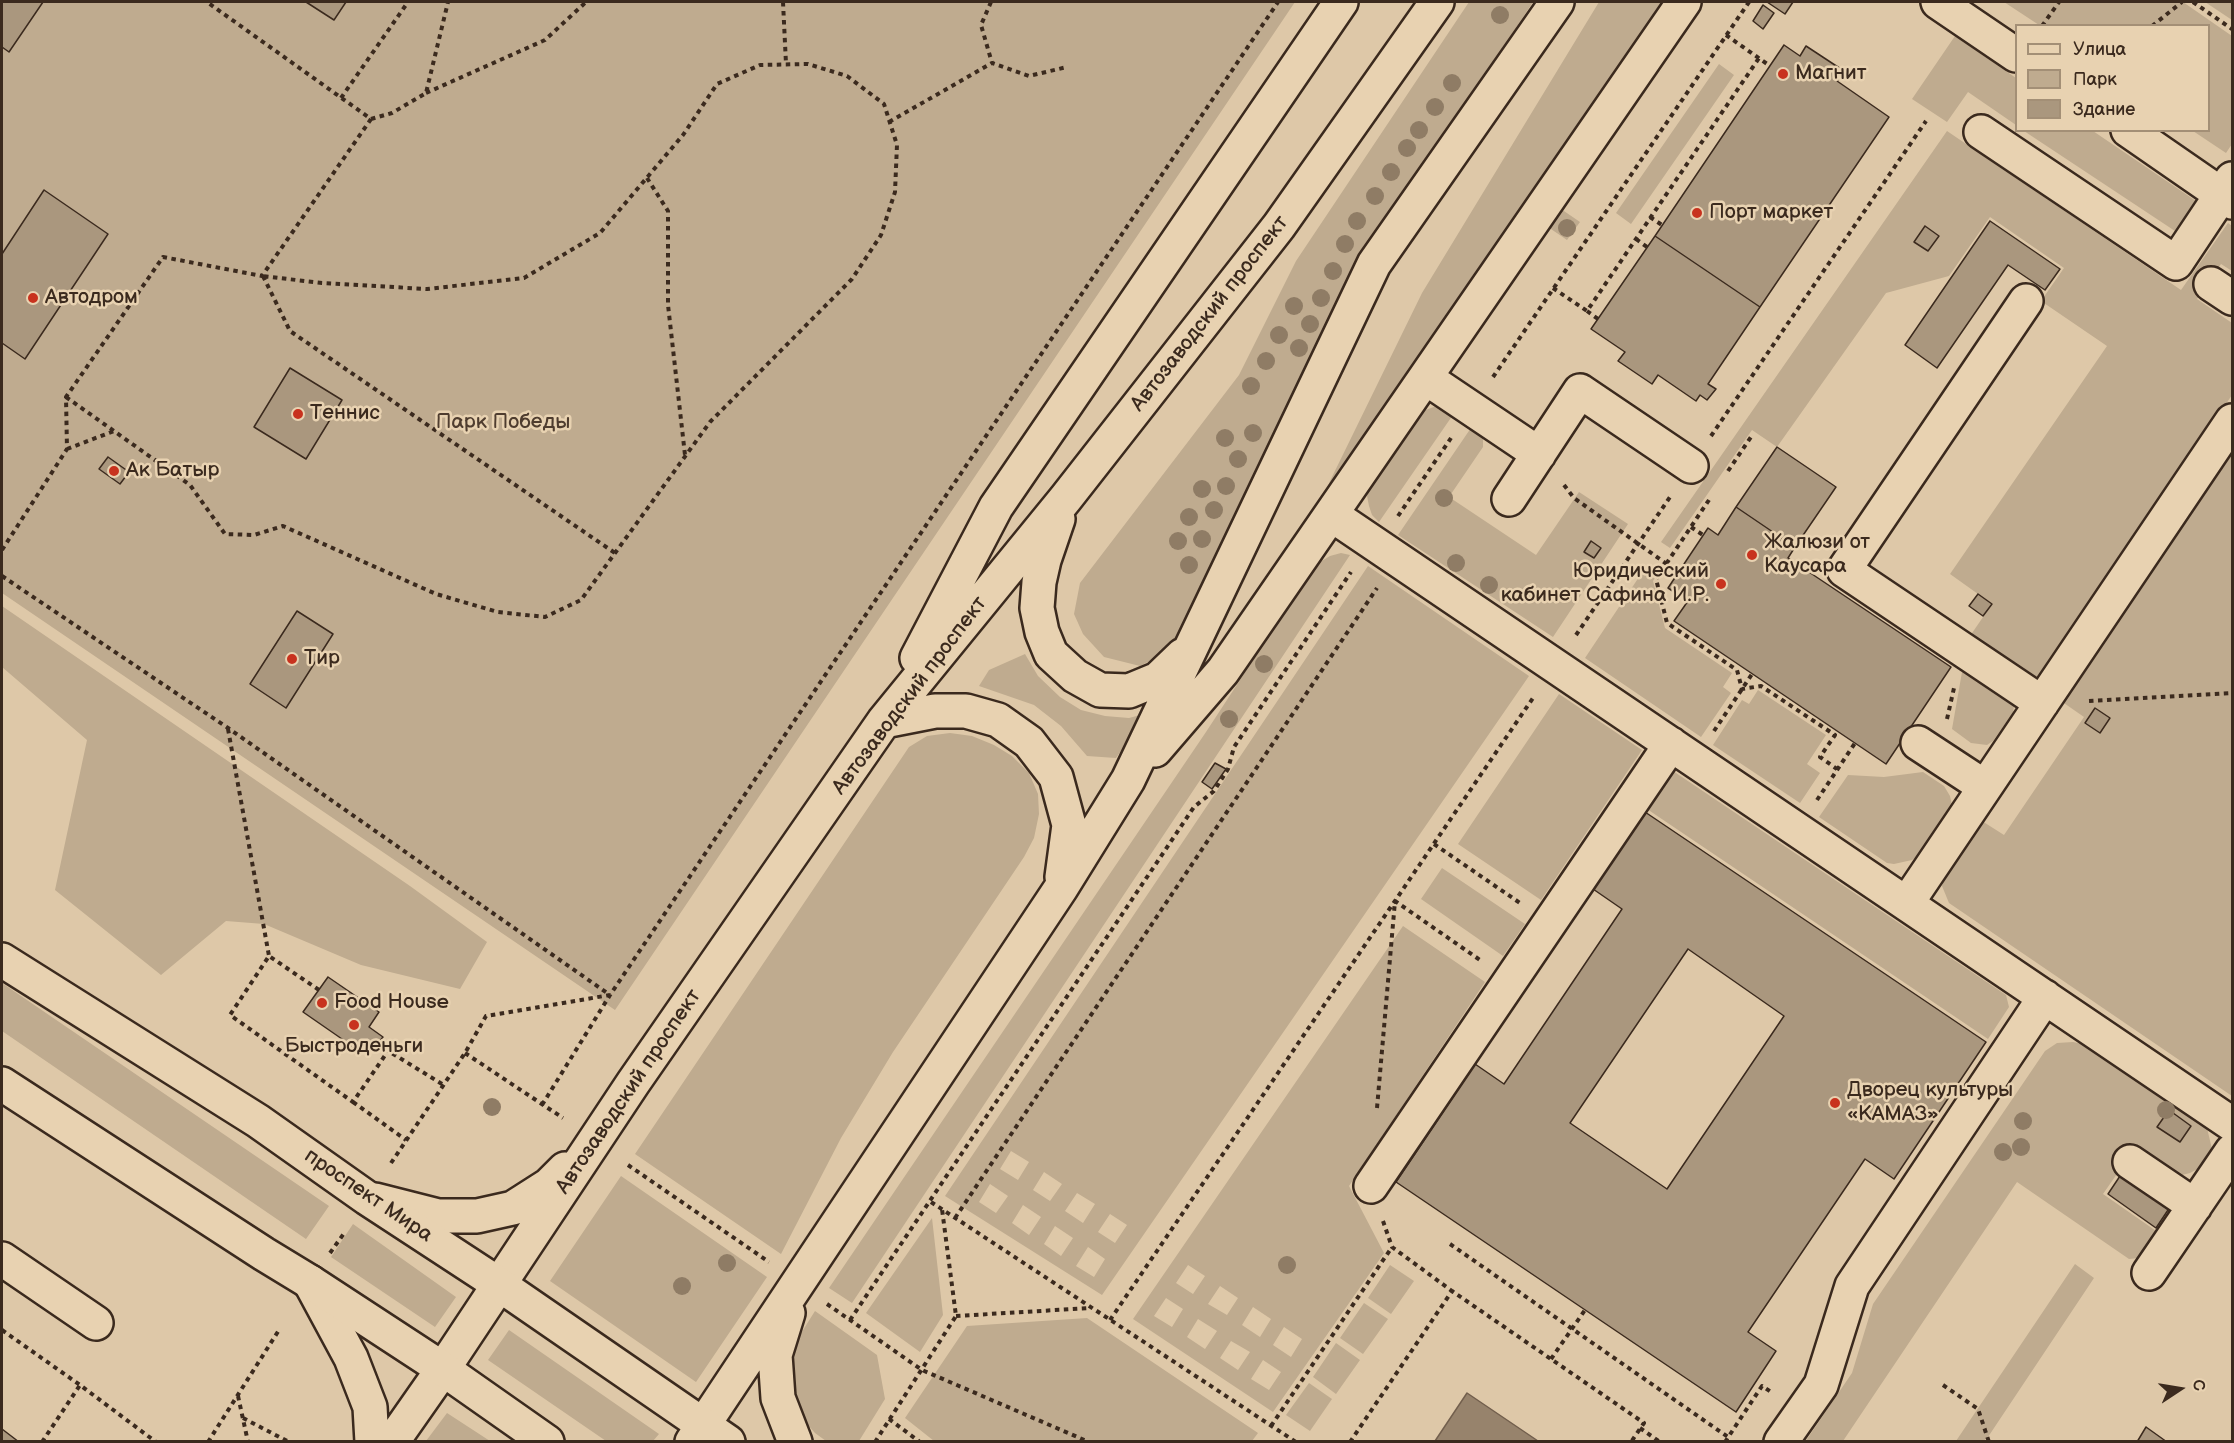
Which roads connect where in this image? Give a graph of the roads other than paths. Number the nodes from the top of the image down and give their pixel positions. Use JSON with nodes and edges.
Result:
{"nodes":[{"id":1,"x":1341,"y":2,"type":"edge"},
{"id":2,"x":1437,"y":2,"type":"edge"},
{"id":3,"x":1557,"y":2,"type":"edge"},
{"id":4,"x":1684,"y":2,"type":"edge"},
{"id":5,"x":1938,"y":2,"type":"edge"},
{"id":6,"x":2015,"y":54,"type":"edge"},
{"id":7,"x":1981,"y":132,"type":"dead end"},
{"id":8,"x":2131,"y":132,"type":"edge"},
{"id":9,"x":2229,"y":192,"type":"edge"},
{"id":10,"x":2026,"y":301,"type":"dead end"},
{"id":11,"x":1426,"y":378,"type":"junction"},
{"id":12,"x":2232,"y":421,"type":"edge"},
{"id":13,"x":1539,"y":454,"type":"junction"},
{"id":14,"x":1691,"y":466,"type":"road end"},
{"id":15,"x":1066,"y":498,"type":"junction"},
{"id":16,"x":1509,"y":499,"type":"dead end"},
{"id":17,"x":1332,"y":515,"type":"junction"},
{"id":18,"x":1198,"y":634,"type":"junction"},
{"id":19,"x":2042,"y":704,"type":"junction"},
{"id":20,"x":884,"y":721,"type":"junction"},
{"id":21,"x":1918,"y":743,"type":"dead end"},
{"id":22,"x":1683,"y":752,"type":"junction"},
{"id":23,"x":1128,"y":780,"type":"junction"},
{"id":24,"x":1985,"y":787,"type":"junction"},
{"id":25,"x":1060,"y":888,"type":"junction"},
{"id":26,"x":1906,"y":903,"type":"junction"},
{"id":27,"x":2,"y":960,"type":"edge"},
{"id":28,"x":2045,"y":997,"type":"junction"},
{"id":29,"x":2,"y":1084,"type":"edge"},
{"id":30,"x":2232,"y":1124,"type":"edge"},
{"id":31,"x":595,"y":1141,"type":"junction"},
{"id":32,"x":2232,"y":1150,"type":"edge"},
{"id":33,"x":2130,"y":1162,"type":"dead end"},
{"id":34,"x":1371,"y":1186,"type":"road end"},
{"id":35,"x":367,"y":1198,"type":"junction"},
{"id":36,"x":2195,"y":1206,"type":"junction"},
{"id":37,"x":2,"y":1259,"type":"edge"},
{"id":38,"x":319,"y":1269,"type":"junction"},
{"id":39,"x":2149,"y":1273,"type":"dead end"},
{"id":40,"x":798,"y":1283,"type":"junction"},
{"id":41,"x":500,"y":1285,"type":"junction"},
{"id":42,"x":96,"y":1323,"type":"dead end"},
{"id":43,"x":443,"y":1369,"type":"junction"},
{"id":44,"x":708,"y":1436,"type":"edge"},
{"id":45,"x":372,"y":1442,"type":"edge"},
{"id":46,"x":392,"y":1442,"type":"edge"},
{"id":47,"x":547,"y":1442,"type":"edge"},
{"id":48,"x":795,"y":1442,"type":"edge"},
{"id":49,"x":1781,"y":1442,"type":"edge"}],
"edges":[{"from":1,"to":20,"type":"street"},
{"from":2,"to":15,"type":"street","name":"Автозаводский проспект"},
{"from":3,"to":18,"type":"street"},
{"from":4,"to":11,"type":"street"},
{"from":5,"to":6,"type":"street"},
{"from":7,"to":9,"type":"street"},
{"from":8,"to":9,"type":"street"},
{"from":10,"to":19,"type":"street"},
{"from":11,"to":13,"type":"street"},
{"from":11,"to":17,"type":"street"},
{"from":12,"to":19,"type":"street"},
{"from":13,"to":14,"type":"street"},
{"from":13,"to":16,"type":"street"},
{"from":15,"to":18,"type":"street"},
{"from":15,"to":20,"type":"street","name":"Автозаводский проспект"},
{"from":17,"to":22,"type":"street"},
{"from":17,"to":23,"type":"street"},
{"from":18,"to":23,"type":"street"},
{"from":19,"to":24,"type":"street"},
{"from":20,"to":25,"type":"street"},
{"from":20,"to":31,"type":"street","name":"Автозаводский проспект"},
{"from":21,"to":24,"type":"street"},
{"from":22,"to":26,"type":"street"},
{"from":22,"to":34,"type":"street"},
{"from":23,"to":25,"type":"street"},
{"from":24,"to":26,"type":"street"},
{"from":25,"to":40,"type":"street"},
{"from":26,"to":28,"type":"street"},
{"from":27,"to":35,"type":"street","name":"проспект Мира"},
{"from":28,"to":30,"type":"street"},
{"from":28,"to":49,"type":"street"},
{"from":29,"to":38,"type":"street"},
{"from":31,"to":35,"type":"street"},
{"from":31,"to":41,"type":"street","name":"Автозаводский проспект"},
{"from":32,"to":36,"type":"street"},
{"from":33,"to":36,"type":"street"},
{"from":35,"to":41,"type":"street","name":"проспект Мира"},
{"from":36,"to":39,"type":"street"},
{"from":37,"to":42,"type":"street"},
{"from":38,"to":43,"type":"street"},
{"from":38,"to":45,"type":"street"},
{"from":40,"to":44,"type":"street"},
{"from":40,"to":48,"type":"street"},
{"from":41,"to":43,"type":"street","name":"Автозаводский проспект"},
{"from":41,"to":44,"type":"street","name":"проспект Мира"},
{"from":43,"to":46,"type":"street","name":"Автозаводский проспект"},
{"from":43,"to":47,"type":"street"}]}
